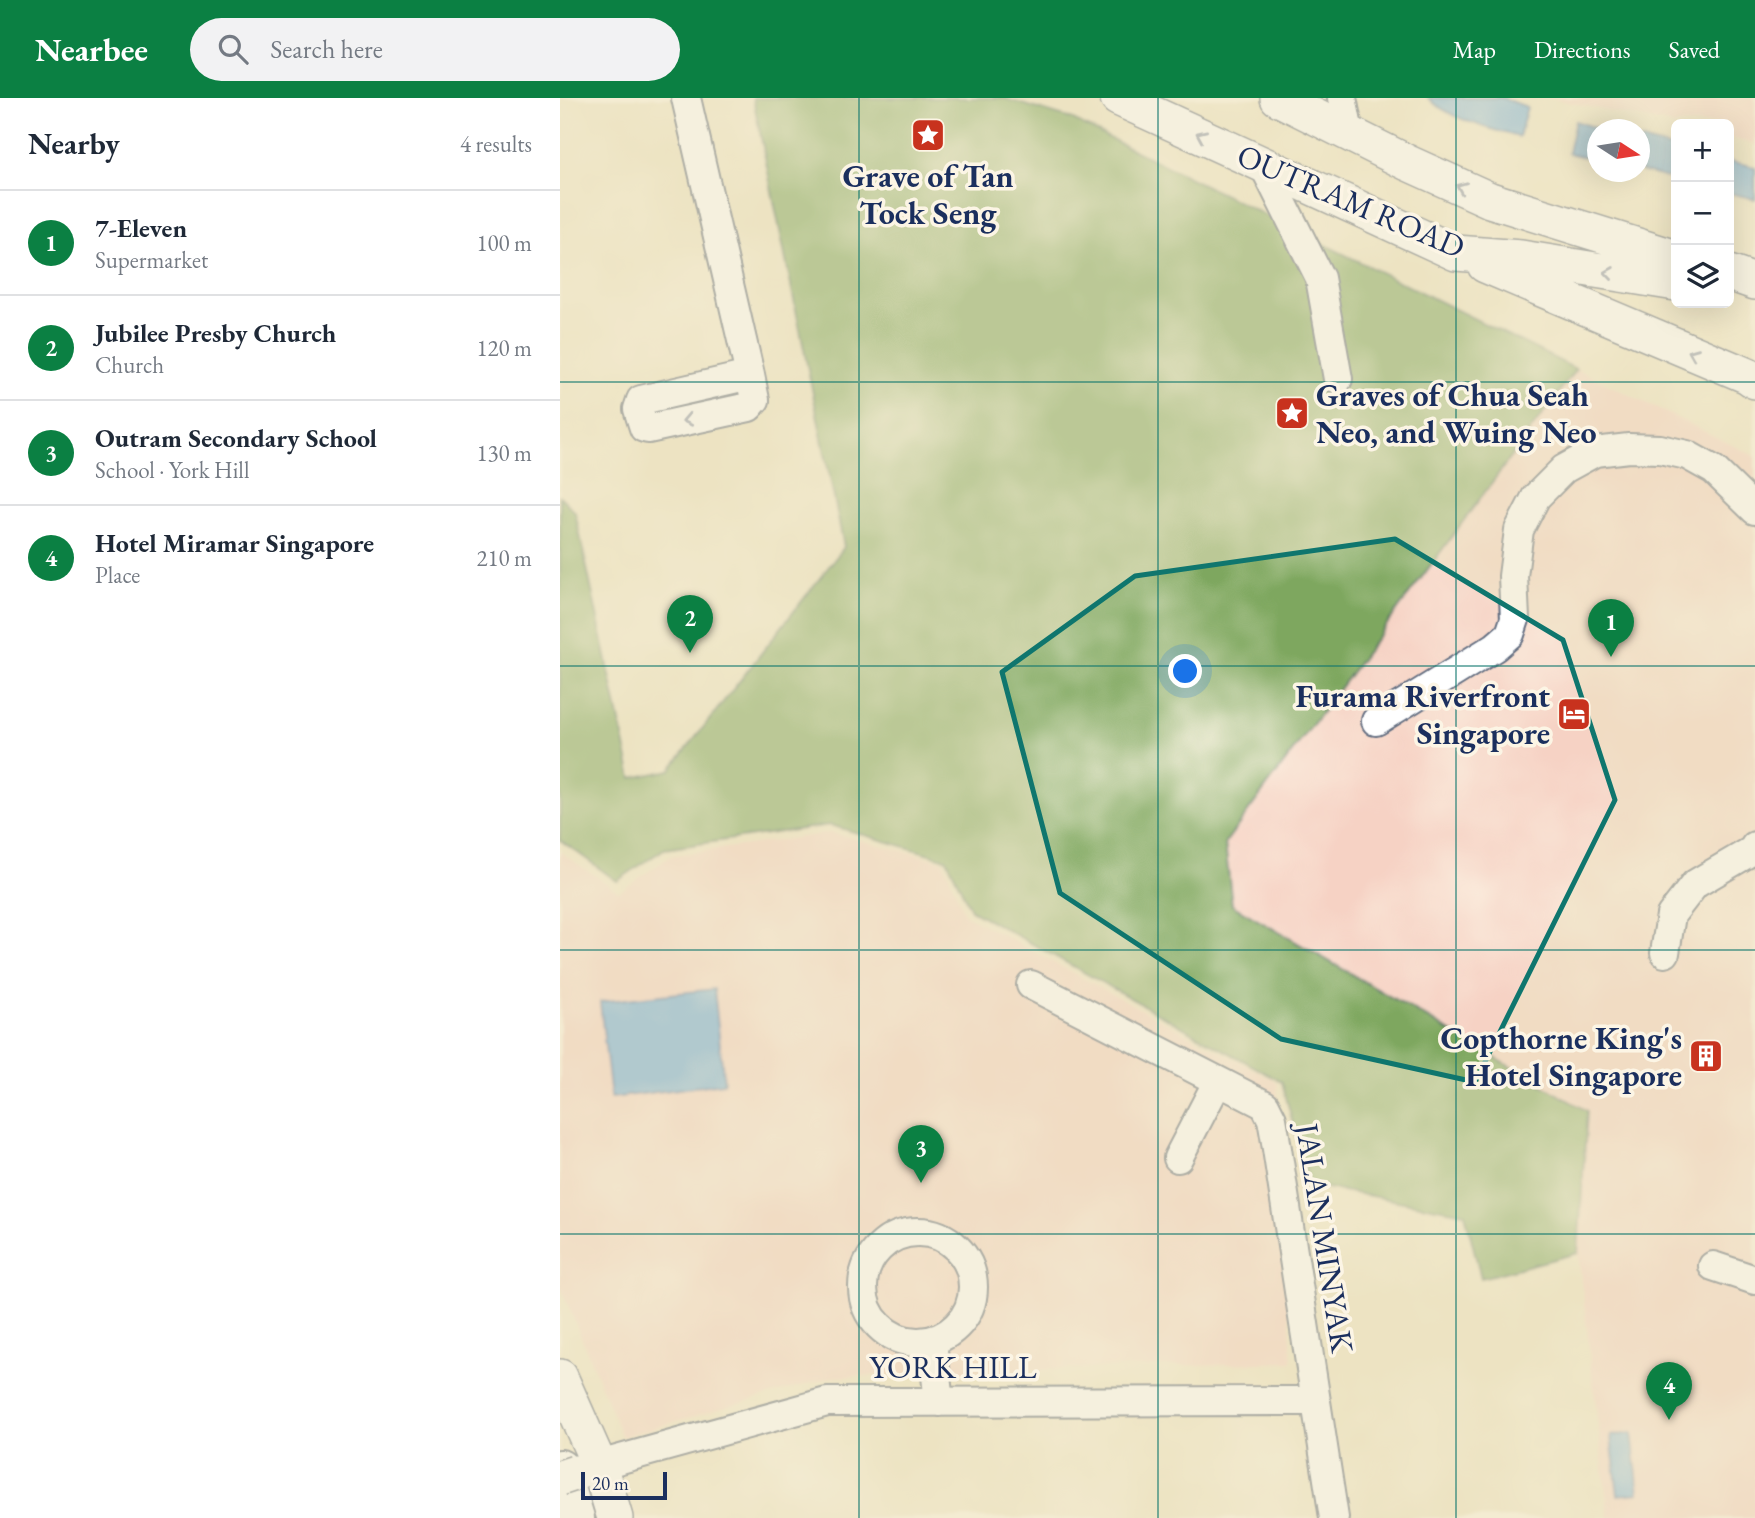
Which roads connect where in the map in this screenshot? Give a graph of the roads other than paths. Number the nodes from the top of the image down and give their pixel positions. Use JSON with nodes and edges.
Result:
{"nodes":[{"id":1,"x":686,"y":98,"type":"edge"},
{"id":2,"x":1118,"y":98,"type":"edge"},
{"id":3,"x":1278,"y":98,"type":"edge"},
{"id":4,"x":1342,"y":98,"type":"edge"},
{"id":5,"x":1349,"y":133,"type":"junction"},
{"id":6,"x":1263,"y":164,"type":"junction"},
{"id":7,"x":1456,"y":253,"type":"junction"},
{"id":8,"x":1671,"y":256,"type":"edge"},
{"id":9,"x":1734,"y":275,"type":"edge"},
{"id":10,"x":1671,"y":282,"type":"edge"},
{"id":11,"x":1755,"y":282,"type":"edge"},
{"id":12,"x":1734,"y":291,"type":"edge"},
{"id":13,"x":1755,"y":295,"type":"edge"},
{"id":14,"x":750,"y":375,"type":"dead end"},
{"id":15,"x":1338,"y":379,"type":"dead end"},
{"id":16,"x":1755,"y":381,"type":"edge"},
{"id":17,"x":1755,"y":510,"type":"edge"},
{"id":18,"x":1376,"y":721,"type":"dead end"},
{"id":19,"x":1755,"y":846,"type":"edge"},
{"id":20,"x":1665,"y":953,"type":"dead end"},
{"id":21,"x":1031,"y":985,"type":"dead end"},
{"id":22,"x":1218,"y":1080,"type":"junction"},
{"id":23,"x":1178,"y":1158,"type":"dead end"},
{"id":24,"x":1713,"y":1266,"type":"dead end"},
{"id":25,"x":1755,"y":1280,"type":"edge"},
{"id":26,"x":932,"y":1342,"type":"dead end"},
{"id":27,"x":560,"y":1377,"type":"edge"},
{"id":28,"x":1315,"y":1401,"type":"junction"},
{"id":29,"x":939,"y":1402,"type":"junction"},
{"id":30,"x":580,"y":1474,"type":"edge"},
{"id":31,"x":575,"y":1518,"type":"edge"},
{"id":32,"x":615,"y":1518,"type":"edge"},
{"id":33,"x":1334,"y":1518,"type":"edge"}],
"edges":[{"from":1,"to":14,"type":"street"},
{"from":6,"to":2,"type":"main road","name":"OUTRAM ROAD","one_way":true},
{"from":3,"to":5,"type":"main road","name":"OUTRAM ROAD"},
{"from":4,"to":5,"type":"street"},
{"from":8,"to":5,"type":"main road","name":"OUTRAM ROAD","one_way":true},
{"from":6,"to":7,"type":"main road","name":"OUTRAM ROAD"},
{"from":6,"to":15,"type":"street"},
{"from":10,"to":7,"type":"main road","name":"OUTRAM ROAD","one_way":true},
{"from":16,"to":7,"type":"main road","one_way":true},
{"from":9,"to":11,"type":"main road"},
{"from":12,"to":13,"type":"main road"},
{"from":17,"to":18,"type":"street"},
{"from":19,"to":20,"type":"street"},
{"from":21,"to":22,"type":"street","name":"JALAN MINYAK"},
{"from":22,"to":23,"type":"street"},
{"from":22,"to":28,"type":"street","name":"JALAN MINYAK"},
{"from":24,"to":25,"type":"street"},
{"from":26,"to":29,"type":"street"},
{"from":27,"to":30,"type":"main road"},
{"from":28,"to":29,"type":"street","name":"YORK HILL"},
{"from":28,"to":33,"type":"street","name":"JALAN MINYAK"},
{"from":29,"to":30,"type":"street","name":"YORK HILL"},
{"from":30,"to":31,"type":"highway"},
{"from":30,"to":32,"type":"main road"}]}
